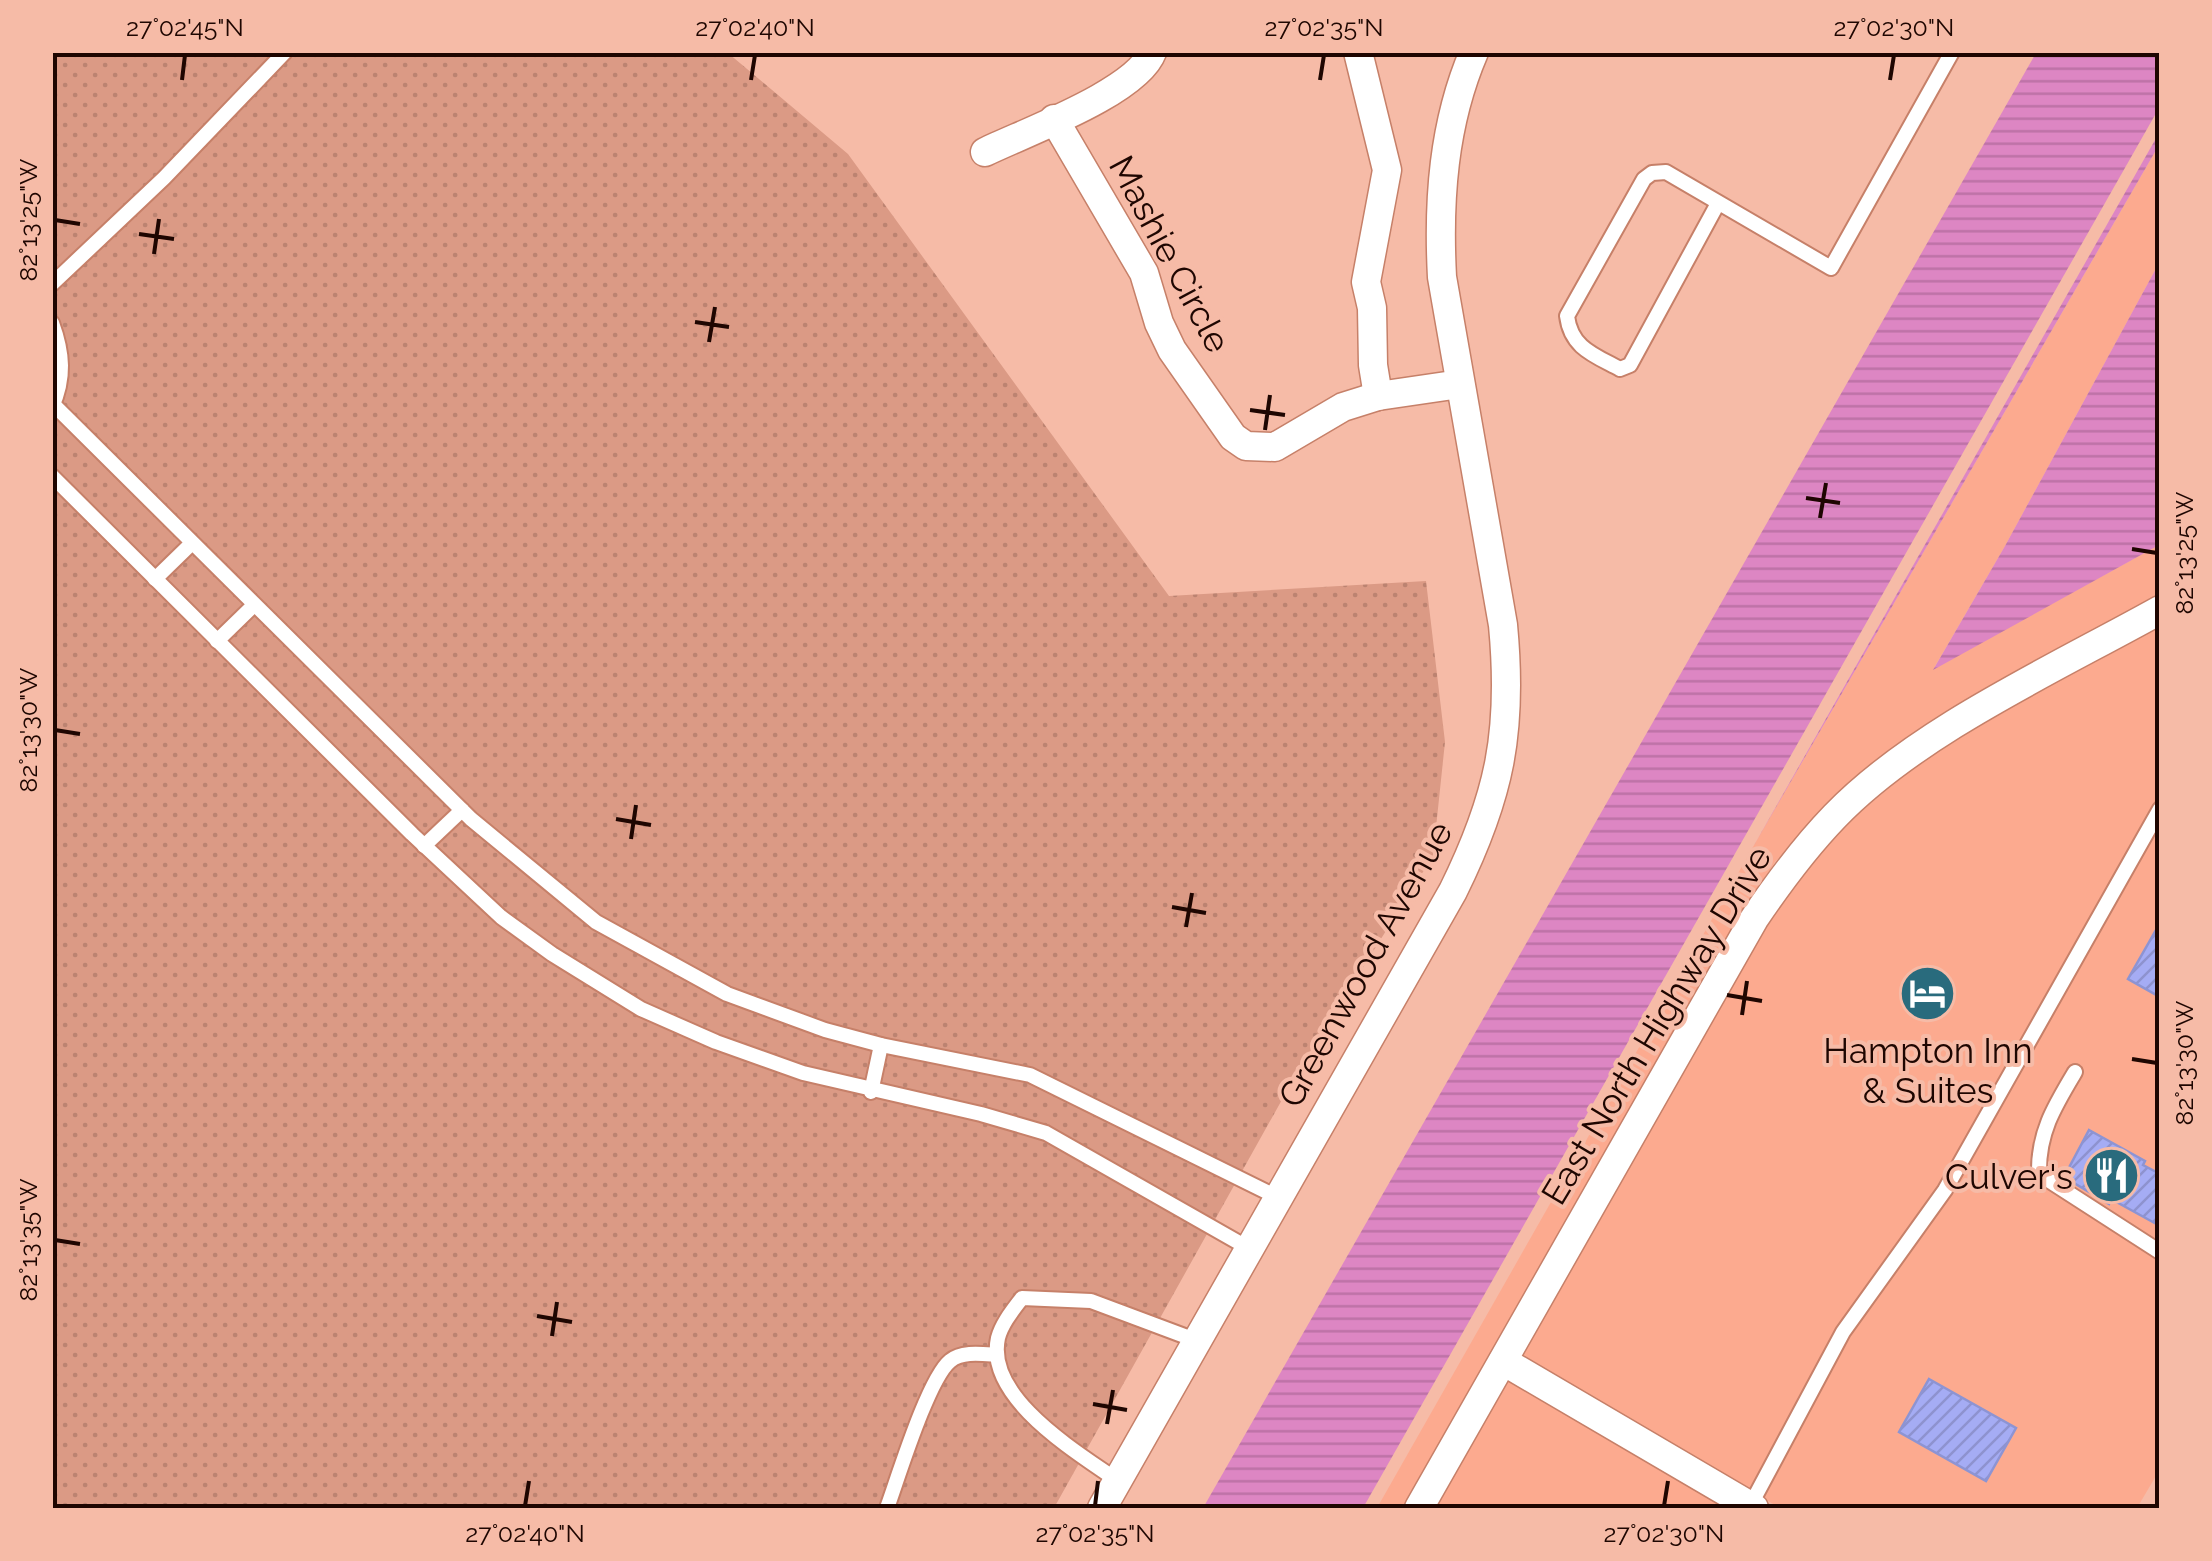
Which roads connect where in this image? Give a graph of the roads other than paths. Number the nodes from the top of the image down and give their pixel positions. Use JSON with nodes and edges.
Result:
{"nodes":[{"id":1,"x":285,"y":52,"type":"edge"},
{"id":2,"x":1152,"y":52,"type":"edge"},
{"id":3,"x":1358,"y":52,"type":"edge"},
{"id":4,"x":1474,"y":52,"type":"edge"},
{"id":5,"x":1952,"y":52,"type":"edge"},
{"id":6,"x":1054,"y":118,"type":"junction"},
{"id":7,"x":985,"y":152,"type":"dead end"},
{"id":8,"x":1718,"y":204,"type":"junction"},
{"id":9,"x":52,"y":284,"type":"edge"},
{"id":10,"x":52,"y":324,"type":"edge"},
{"id":11,"x":1460,"y":384,"type":"junction"},
{"id":12,"x":1378,"y":396,"type":"junction"},
{"id":13,"x":53,"y":406,"type":"edge"},
{"id":14,"x":52,"y":476,"type":"edge"},
{"id":15,"x":192,"y":542,"type":"junction"},
{"id":16,"x":155,"y":579,"type":"junction"},
{"id":17,"x":254,"y":605,"type":"junction"},
{"id":18,"x":2160,"y":610,"type":"edge"},
{"id":19,"x":217,"y":641,"type":"junction"},
{"id":20,"x":2160,"y":809,"type":"edge"},
{"id":21,"x":462,"y":810,"type":"junction"},
{"id":22,"x":424,"y":846,"type":"junction"},
{"id":23,"x":881,"y":1045,"type":"junction"},
{"id":24,"x":2075,"y":1072,"type":"dead end"},
{"id":25,"x":871,"y":1092,"type":"junction"},
{"id":26,"x":1279,"y":1198,"type":"junction"},
{"id":27,"x":1250,"y":1249,"type":"junction"},
{"id":28,"x":2160,"y":1252,"type":"edge"},
{"id":29,"x":1198,"y":1341,"type":"junction"},
{"id":30,"x":996,"y":1355,"type":"junction"},
{"id":31,"x":1503,"y":1361,"type":"junction"},
{"id":32,"x":1118,"y":1481,"type":"junction"},
{"id":33,"x":1752,"y":1507,"type":"edge"},
{"id":34,"x":887,"y":1508,"type":"edge"},
{"id":35,"x":1102,"y":1508,"type":"edge"},
{"id":36,"x":1419,"y":1508,"type":"edge"}],
"edges":[{"from":1,"to":9,"type":"lane"},
{"from":2,"to":6,"type":"street"},
{"from":3,"to":12,"type":"street"},
{"from":4,"to":11,"type":"street","name":"Greenwood Avenue"},
{"from":5,"to":8,"type":"lane"},
{"from":6,"to":7,"type":"street"},
{"from":6,"to":12,"type":"street","name":"Mashie Circle"},
{"from":8,"to":8,"type":"lane"},
{"from":10,"to":13,"type":"lane"},
{"from":11,"to":12,"type":"street","name":"Mashie Circle"},
{"from":11,"to":26,"type":"street","name":"Greenwood Avenue"},
{"from":13,"to":15,"type":"lane"},
{"from":14,"to":16,"type":"lane"},
{"from":15,"to":16,"type":"lane"},
{"from":15,"to":17,"type":"lane"},
{"from":16,"to":19,"type":"lane"},
{"from":17,"to":19,"type":"lane"},
{"from":17,"to":21,"type":"lane"},
{"from":18,"to":31,"type":"street","name":"East North Highway Drive"},
{"from":19,"to":22,"type":"lane"},
{"from":20,"to":33,"type":"lane"},
{"from":21,"to":22,"type":"lane"},
{"from":21,"to":23,"type":"lane"},
{"from":22,"to":25,"type":"lane"},
{"from":23,"to":25,"type":"lane"},
{"from":23,"to":26,"type":"lane"},
{"from":24,"to":28,"type":"lane"},
{"from":25,"to":27,"type":"lane"},
{"from":26,"to":27,"type":"street","name":"Greenwood Avenue"},
{"from":27,"to":29,"type":"street","name":"Greenwood Avenue"},
{"from":29,"to":30,"type":"lane"},
{"from":29,"to":32,"type":"street","name":"Greenwood Avenue"},
{"from":30,"to":32,"type":"lane"},
{"from":30,"to":34,"type":"lane"},
{"from":31,"to":33,"type":"street"},
{"from":31,"to":36,"type":"street","name":"East North Highway Drive"},
{"from":32,"to":35,"type":"street","name":"Greenwood Avenue"}]}
